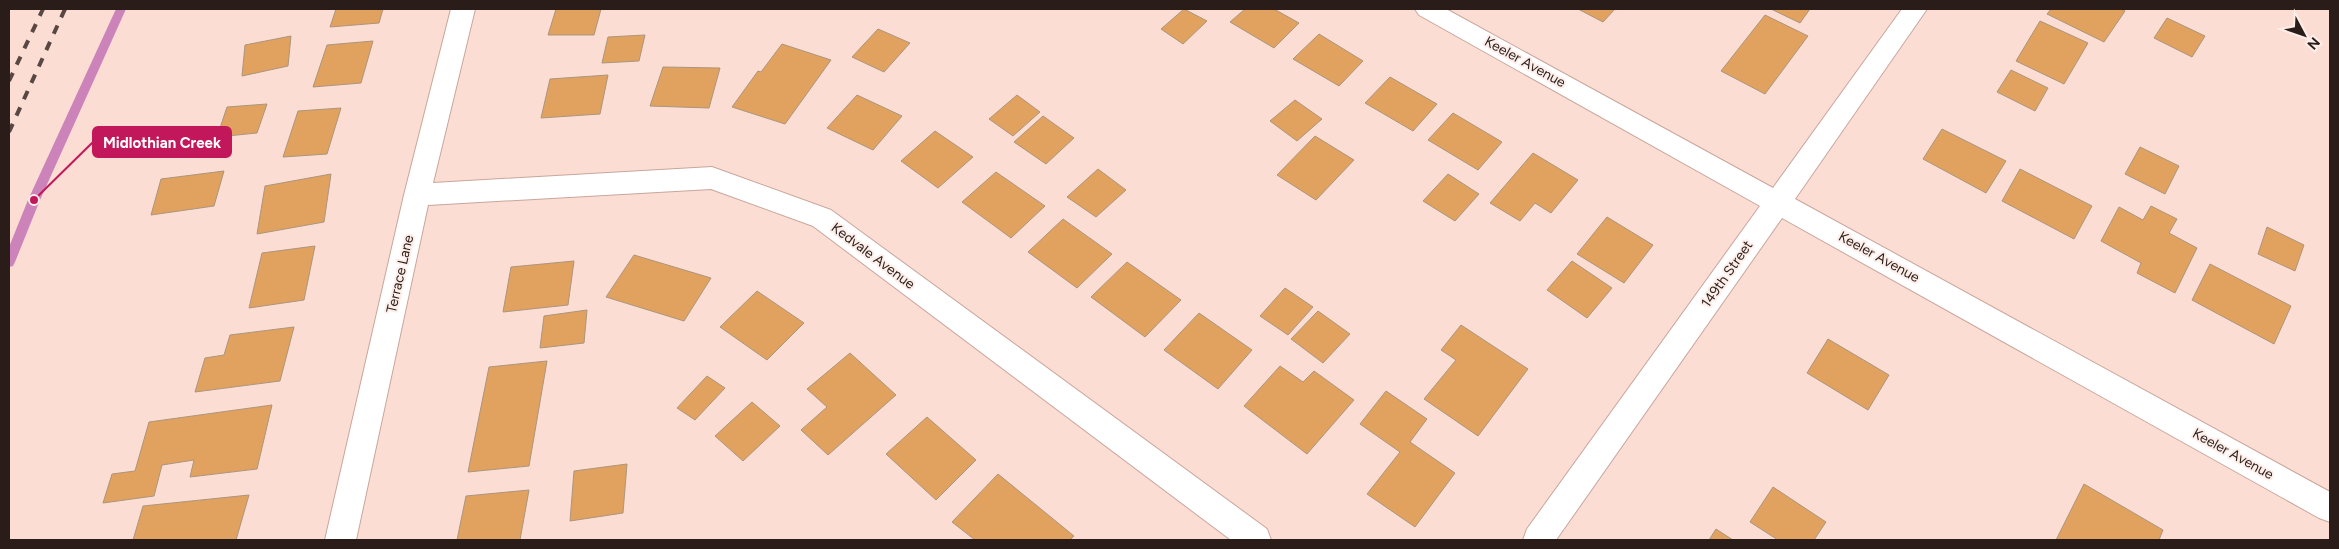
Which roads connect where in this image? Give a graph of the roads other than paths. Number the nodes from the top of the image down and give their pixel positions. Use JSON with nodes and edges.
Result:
{"nodes":[{"id":1,"x":463,"y":9,"type":"edge"},
{"id":2,"x":1428,"y":9,"type":"edge"},
{"id":3,"x":1915,"y":9,"type":"edge"},
{"id":4,"x":417,"y":195,"type":"junction"},
{"id":5,"x":1778,"y":201,"type":"junction"},
{"id":6,"x":2330,"y":508,"type":"edge"},
{"id":7,"x":340,"y":540,"type":"edge"},
{"id":8,"x":1256,"y":540,"type":"edge"},
{"id":9,"x":1538,"y":540,"type":"edge"}],
"edges":[{"from":1,"to":4,"type":"street","name":"Terrace Lane"},
{"from":2,"to":5,"type":"street","name":"Keeler Avenue"},
{"from":3,"to":5,"type":"street","name":"149th Street"},
{"from":4,"to":7,"type":"street","name":"Terrace Lane"},
{"from":4,"to":8,"type":"street","name":"Kedvale Avenue"},
{"from":5,"to":6,"type":"street","name":"Keeler Avenue"},
{"from":5,"to":9,"type":"street","name":"149th Street"}]}
